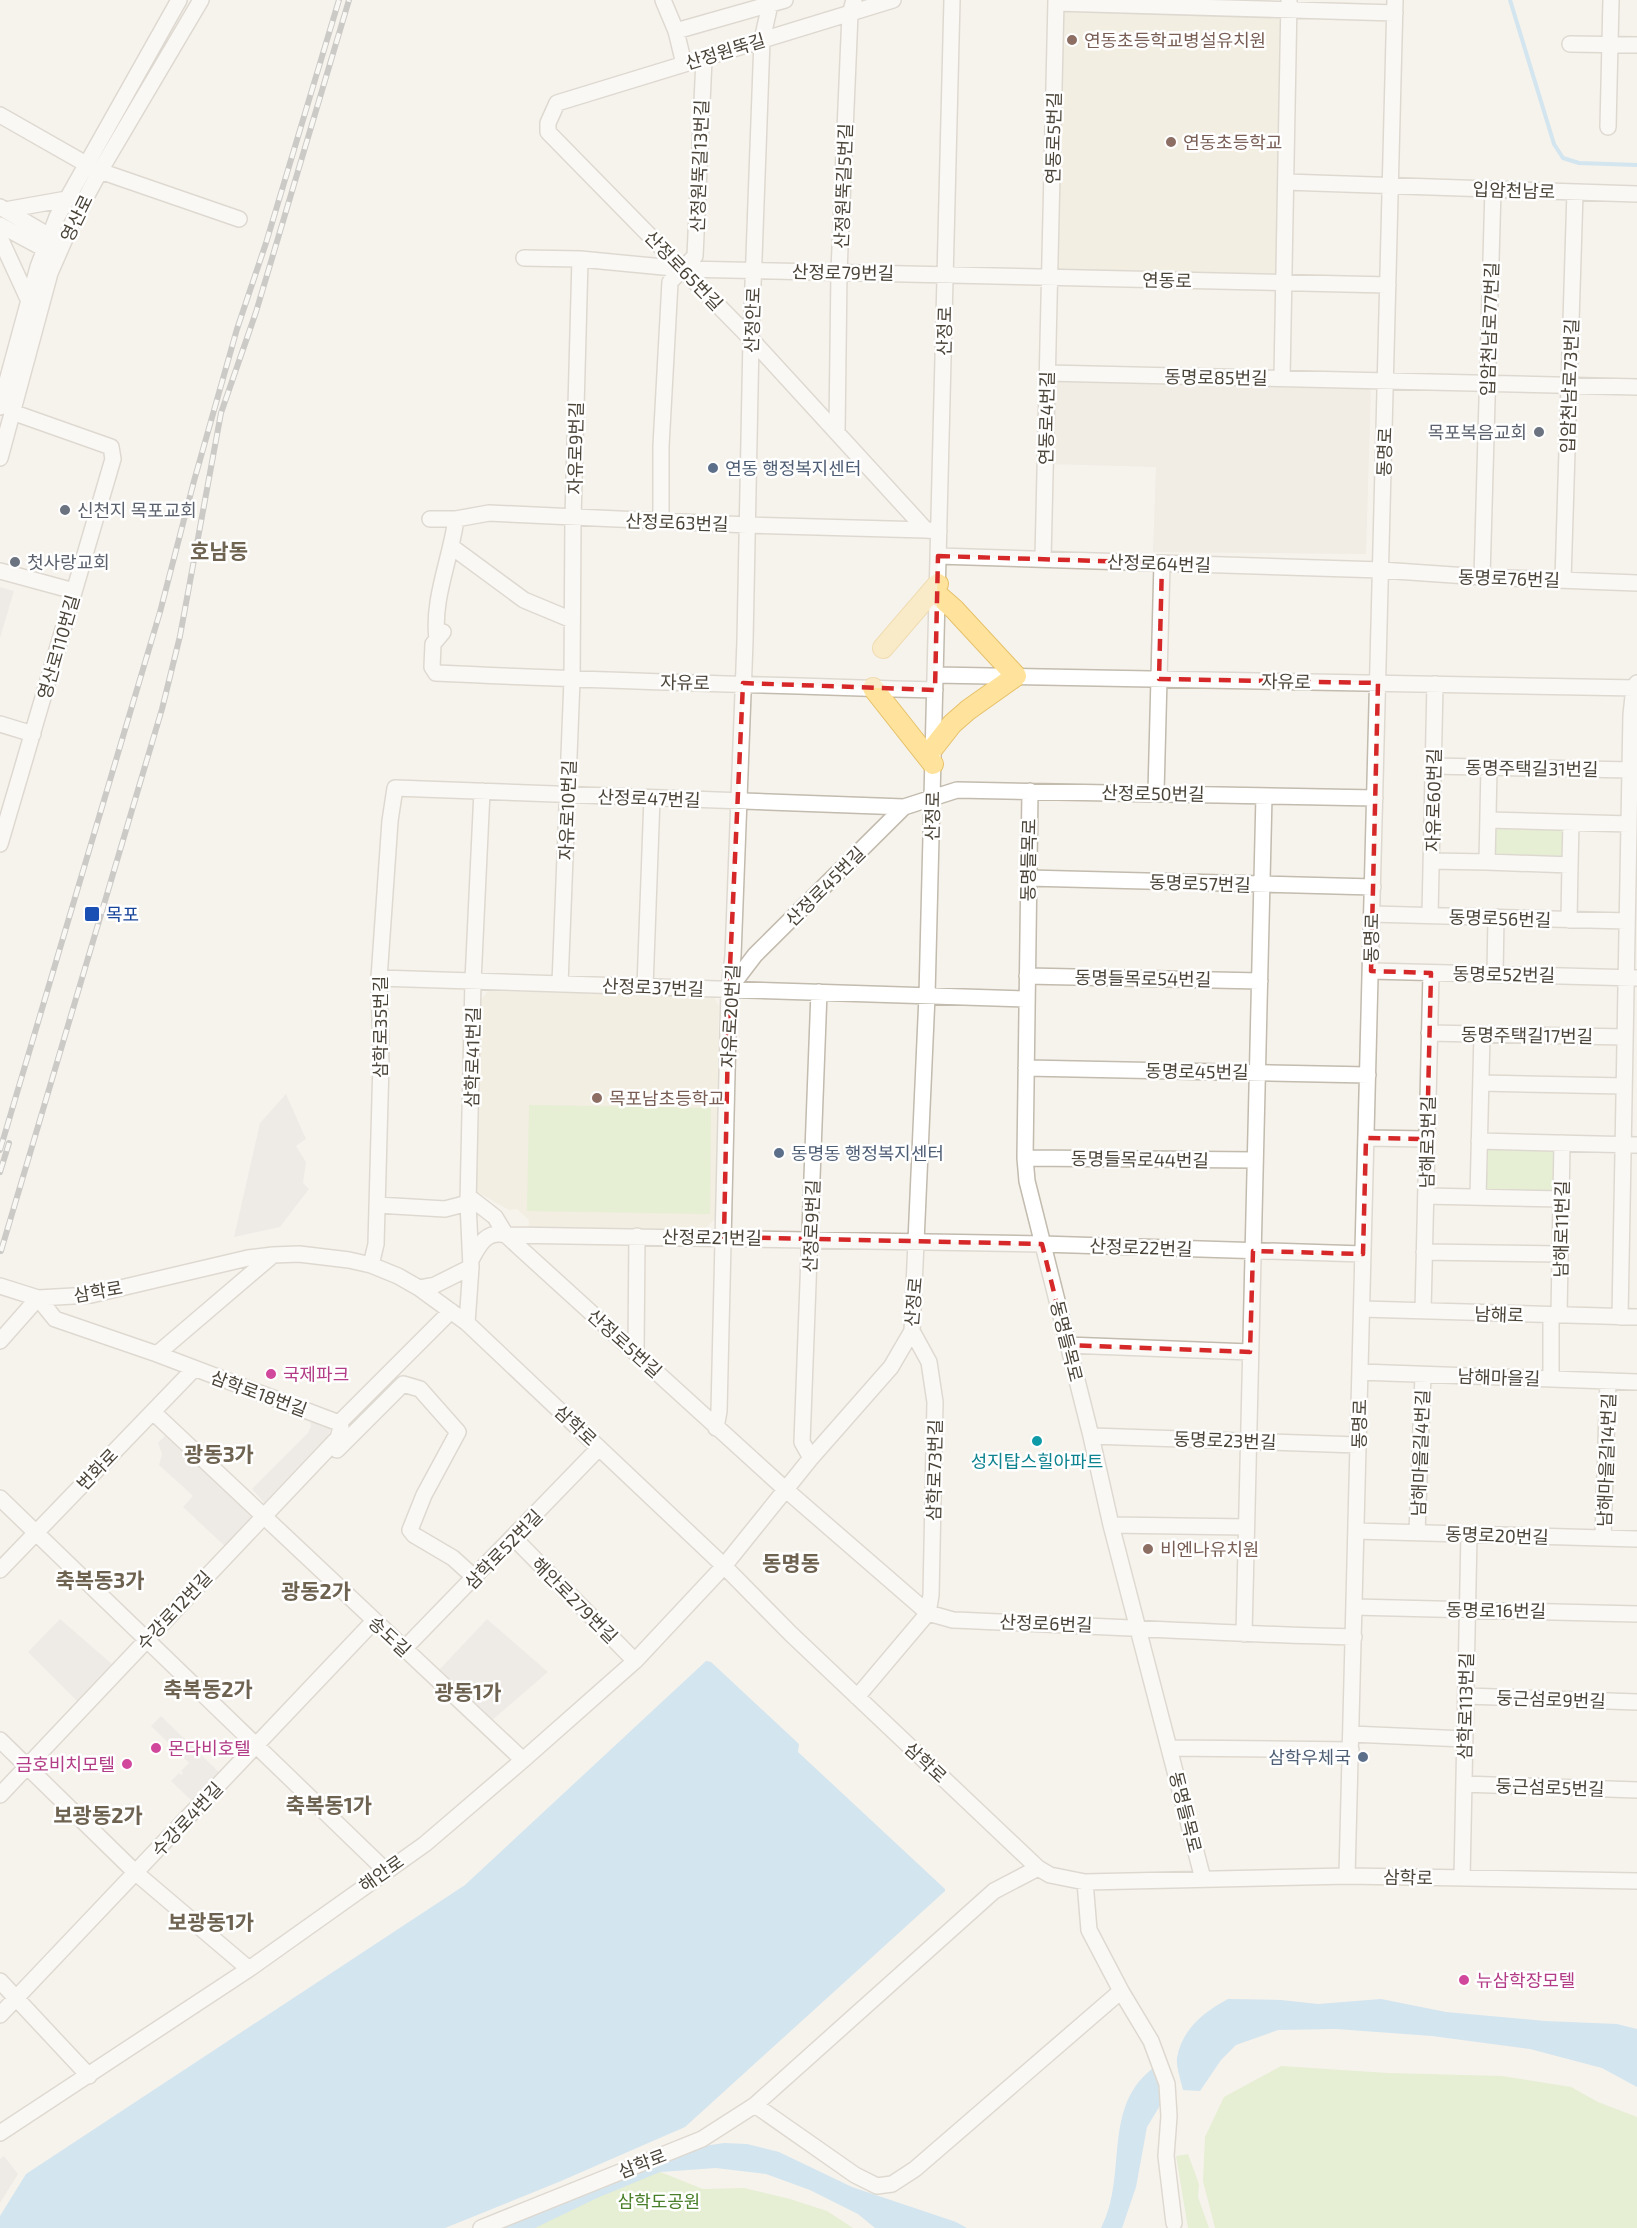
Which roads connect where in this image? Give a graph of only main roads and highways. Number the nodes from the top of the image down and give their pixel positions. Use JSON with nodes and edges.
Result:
{"nodes":[{"id":1,"x":883,"y":648,"type":"dead end"},
{"id":2,"x":873,"y":688,"type":"road end"}],
"edges":[{"from":1,"to":2,"type":"main road"}]}
